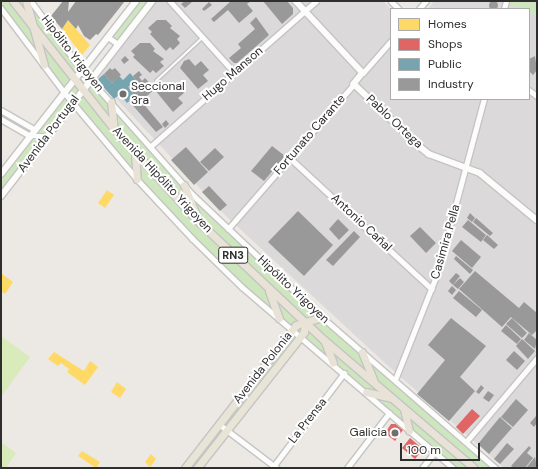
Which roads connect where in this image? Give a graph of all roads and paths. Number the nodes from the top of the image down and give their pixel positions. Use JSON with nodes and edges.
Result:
{"nodes":[{"id":1,"x":13,"y":1,"type":"edge"},
{"id":2,"x":26,"y":1,"type":"edge"},
{"id":3,"x":31,"y":1,"type":"edge"},
{"id":4,"x":136,"y":1,"type":"edge"},
{"id":5,"x":152,"y":1,"type":"edge"},
{"id":6,"x":170,"y":1,"type":"edge"},
{"id":7,"x":296,"y":1,"type":"edge"},
{"id":8,"x":316,"y":1,"type":"edge"},
{"id":9,"x":1,"y":8,"type":"edge"},
{"id":10,"x":305,"y":11,"type":"junction"},
{"id":11,"x":32,"y":27,"type":"junction"},
{"id":12,"x":108,"y":37,"type":"junction"},
{"id":13,"x":203,"y":37,"type":"junction"},
{"id":14,"x":390,"y":42,"type":"edge"},
{"id":15,"x":118,"y":44,"type":"junction"},
{"id":16,"x":44,"y":65,"type":"junction"},
{"id":17,"x":82,"y":70,"type":"junction"},
{"id":18,"x":235,"y":73,"type":"junction"},
{"id":19,"x":364,"y":73,"type":"junction"},
{"id":20,"x":74,"y":79,"type":"junction"},
{"id":21,"x":90,"y":79,"type":"junction"},
{"id":22,"x":156,"y":81,"type":"dead end"},
{"id":23,"x":354,"y":84,"type":"junction"},
{"id":24,"x":82,"y":90,"type":"junction"},
{"id":25,"x":64,"y":92,"type":"junction"},
{"id":26,"x":484,"y":100,"type":"edge"},
{"id":27,"x":73,"y":102,"type":"junction"},
{"id":28,"x":111,"y":102,"type":"junction"},
{"id":29,"x":1,"y":110,"type":"edge"},
{"id":30,"x":1,"y":119,"type":"edge"},
{"id":31,"x":114,"y":129,"type":"junction"},
{"id":32,"x":35,"y":130,"type":"junction"},
{"id":33,"x":30,"y":136,"type":"junction"},
{"id":34,"x":48,"y":136,"type":"junction"},
{"id":35,"x":150,"y":148,"type":"junction"},
{"id":36,"x":135,"y":153,"type":"junction"},
{"id":37,"x":290,"y":158,"type":"junction"},
{"id":38,"x":467,"y":166,"type":"junction"},
{"id":39,"x":1,"y":174,"type":"edge"},
{"id":40,"x":137,"y":179,"type":"junction"},
{"id":41,"x":184,"y":185,"type":"junction"},
{"id":42,"x":1,"y":196,"type":"edge"},
{"id":43,"x":537,"y":220,"type":"edge"},
{"id":44,"x":198,"y":221,"type":"junction"},
{"id":45,"x":228,"y":229,"type":"junction"},
{"id":46,"x":268,"y":289,"type":"junction"},
{"id":47,"x":432,"y":289,"type":"junction"},
{"id":48,"x":322,"y":317,"type":"junction"},
{"id":49,"x":279,"y":318,"type":"junction"},
{"id":50,"x":305,"y":322,"type":"junction"},
{"id":51,"x":293,"y":330,"type":"junction"},
{"id":52,"x":301,"y":336,"type":"junction"},
{"id":53,"x":324,"y":340,"type":"junction"},
{"id":54,"x":362,"y":352,"type":"junction"},
{"id":55,"x":537,"y":358,"type":"edge"},
{"id":56,"x":333,"y":363,"type":"junction"},
{"id":57,"x":344,"y":374,"type":"junction"},
{"id":58,"x":395,"y":380,"type":"junction"},
{"id":59,"x":375,"y":383,"type":"junction"},
{"id":60,"x":366,"y":392,"type":"junction"},
{"id":61,"x":392,"y":398,"type":"junction"},
{"id":62,"x":404,"y":409,"type":"junction"},
{"id":63,"x":389,"y":413,"type":"junction"},
{"id":64,"x":219,"y":424,"type":"junction"},
{"id":65,"x":227,"y":430,"type":"junction"},
{"id":66,"x":409,"y":430,"type":"junction"},
{"id":67,"x":466,"y":442,"type":"junction"},
{"id":68,"x":435,"y":452,"type":"junction"},
{"id":69,"x":274,"y":467,"type":"edge"},
{"id":70,"x":471,"y":467,"type":"edge"},
{"id":71,"x":185,"y":468,"type":"edge"},
{"id":72,"x":198,"y":468,"type":"edge"},
{"id":73,"x":347,"y":468,"type":"edge"},
{"id":74,"x":422,"y":468,"type":"edge"},
{"id":75,"x":453,"y":468,"type":"edge"},
{"id":76,"x":496,"y":468,"type":"edge"}],
"edges":[{"from":1,"to":11,"type":"highway","name":"Avenida Hipólito Yrigoyen","number":"RN3"},
{"from":2,"to":11,"type":"highway"},
{"from":3,"to":17,"type":"street","name":"Hipólito Yrigoyen"},
{"from":4,"to":12,"type":"main road","name":"Avenida Portugal"},
{"from":5,"to":15,"type":"main road","name":"Avenida Portugal"},
{"from":6,"to":13,"type":"street"},
{"from":7,"to":10,"type":"street"},
{"from":8,"to":10,"type":"street","name":"Hugo Manson"},
{"from":9,"to":16,"type":"street"},
{"from":10,"to":18,"type":"street","name":"Hugo Manson"},
{"from":10,"to":19,"type":"street"},
{"from":11,"to":16,"type":"highway"},
{"from":11,"to":20,"type":"highway","name":"Avenida Hipólito Yrigoyen","number":"RN3"},
{"from":12,"to":15,"type":"street"},
{"from":12,"to":17,"type":"main road","name":"Avenida Portugal"},
{"from":13,"to":18,"type":"street"},
{"from":13,"to":22,"type":"lane"},
{"from":14,"to":19,"type":"street","name":"Fortunato Carante"},
{"from":15,"to":21,"type":"main road","name":"Avenida Portugal"},
{"from":16,"to":25,"type":"street"},
{"from":17,"to":20,"type":"main road","name":"Avenida Portugal"},
{"from":17,"to":21,"type":"street","name":"Hipólito Yrigoyen"},
{"from":18,"to":35,"type":"street","name":"Hugo Manson"},
{"from":19,"to":23,"type":"street","name":"Fortunato Carante"},
{"from":20,"to":24,"type":"highway","name":"Avenida Hipólito Yrigoyen","number":"RN3"},
{"from":20,"to":25,"type":"main road","name":"Avenida Portugal"},
{"from":21,"to":24,"type":"main road","name":"Avenida Portugal"},
{"from":21,"to":28,"type":"street","name":"Hipólito Yrigoyen"},
{"from":23,"to":37,"type":"street","name":"Fortunato Carante"},
{"from":23,"to":38,"type":"street","name":"Pablo Ortega"},
{"from":24,"to":27,"type":"main road","name":"Avenida Portugal"},
{"from":24,"to":31,"type":"highway","name":"Avenida Hipólito Yrigoyen","number":"RN3"},
{"from":25,"to":27,"type":"street"},
{"from":25,"to":32,"type":"main road","name":"Avenida Portugal"},
{"from":26,"to":38,"type":"street","name":"Casimira Pella"},
{"from":27,"to":34,"type":"main road","name":"Avenida Portugal"},
{"from":27,"to":40,"type":"street"},
{"from":28,"to":31,"type":"highway"},
{"from":28,"to":35,"type":"street","name":"Hipólito Yrigoyen"},
{"from":29,"to":32,"type":"street"},
{"from":30,"to":33,"type":"street"},
{"from":31,"to":36,"type":"highway","name":"Avenida Hipólito Yrigoyen","number":"RN3"},
{"from":32,"to":33,"type":"main road","name":"Avenida Portugal"},
{"from":33,"to":34,"type":"street"},
{"from":33,"to":39,"type":"main road","name":"Avenida Portugal"},
{"from":34,"to":42,"type":"main road","name":"Avenida Portugal"},
{"from":35,"to":41,"type":"street","name":"Hipólito Yrigoyen"},
{"from":36,"to":40,"type":"highway"},
{"from":36,"to":44,"type":"highway","name":"Avenida Hipólito Yrigoyen","number":"RN3"},
{"from":37,"to":45,"type":"street","name":"Fortunato Carante"},
{"from":37,"to":47,"type":"street","name":"Antonio Cañal"},
{"from":38,"to":43,"type":"street","name":"Pablo Ortega"},
{"from":38,"to":47,"type":"street","name":"Casimira Pella"},
{"from":40,"to":49,"type":"street"},
{"from":41,"to":44,"type":"highway"},
{"from":41,"to":45,"type":"street","name":"Hipólito Yrigoyen"},
{"from":44,"to":46,"type":"highway","name":"Avenida Hipólito Yrigoyen","number":"RN3"},
{"from":45,"to":48,"type":"street","name":"Hipólito Yrigoyen"},
{"from":46,"to":49,"type":"highway"},
{"from":46,"to":50,"type":"highway","name":"Avenida Hipólito Yrigoyen","number":"RN3"},
{"from":47,"to":58,"type":"street","name":"Casimira Pella"},
{"from":48,"to":50,"type":"highway"},
{"from":48,"to":54,"type":"street","name":"Hipólito Yrigoyen"},
{"from":49,"to":51,"type":"street"},
{"from":50,"to":51,"type":"main road","name":"Avenida Polonia"},
{"from":50,"to":52,"type":"main road","name":"Avenida Polonia"},
{"from":50,"to":53,"type":"highway","name":"Avenida Hipólito Yrigoyen","number":"RN3"},
{"from":51,"to":52,"type":"street"},
{"from":51,"to":64,"type":"main road","name":"Avenida Polonia"},
{"from":52,"to":56,"type":"street"},
{"from":52,"to":65,"type":"main road","name":"Avenida Polonia"},
{"from":53,"to":56,"type":"highway"},
{"from":53,"to":59,"type":"highway","name":"Avenida Hipólito Yrigoyen","number":"RN3"},
{"from":54,"to":58,"type":"street","name":"Hipólito Yrigoyen"},
{"from":54,"to":59,"type":"highway"},
{"from":55,"to":67,"type":"street"},
{"from":56,"to":57,"type":"street"},
{"from":57,"to":60,"type":"street"},
{"from":57,"to":69,"type":"street","name":"La Prensa"},
{"from":58,"to":67,"type":"street","name":"Hipólito Yrigoyen"},
{"from":59,"to":61,"type":"highway","name":"Avenida Hipólito Yrigoyen","number":"RN3"},
{"from":60,"to":61,"type":"highway"},
{"from":60,"to":63,"type":"street"},
{"from":61,"to":62,"type":"highway","name":"Avenida Hipólito Yrigoyen","number":"RN3"},
{"from":62,"to":66,"type":"highway"},
{"from":62,"to":70,"type":"highway","name":"Avenida Hipólito Yrigoyen","number":"RN3"},
{"from":63,"to":66,"type":"street"},
{"from":63,"to":73,"type":"street"},
{"from":64,"to":65,"type":"street"},
{"from":64,"to":71,"type":"main road","name":"Avenida Polonia"},
{"from":65,"to":69,"type":"street"},
{"from":65,"to":72,"type":"main road","name":"Avenida Polonia"},
{"from":66,"to":68,"type":"street"},
{"from":67,"to":76,"type":"street","name":"Hipólito Yrigoyen"},
{"from":68,"to":74,"type":"street"},
{"from":68,"to":75,"type":"street"}]}
